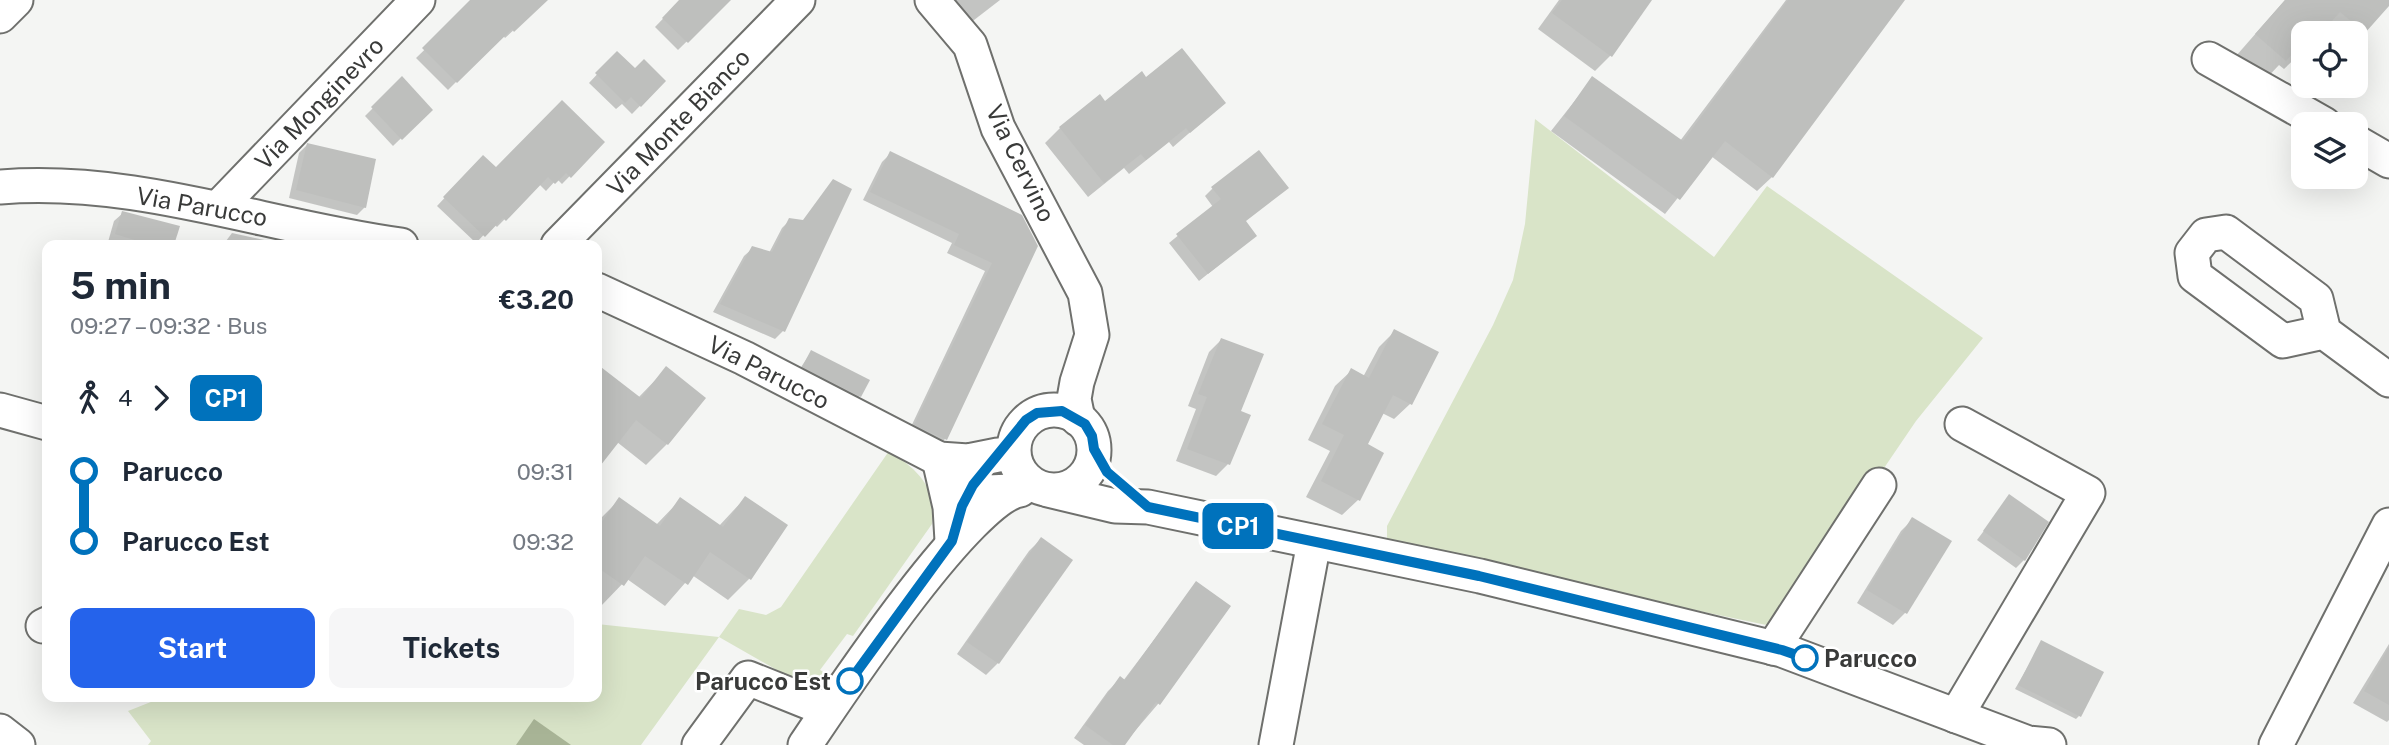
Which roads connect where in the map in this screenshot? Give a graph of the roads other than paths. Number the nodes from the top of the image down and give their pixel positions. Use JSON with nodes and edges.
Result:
{"nodes":[{"id":1,"x":16,"y":0,"type":"edge"},
{"id":2,"x":418,"y":0,"type":"edge"},
{"id":3,"x":798,"y":0,"type":"edge"},
{"id":4,"x":933,"y":0,"type":"edge"},
{"id":5,"x":0,"y":16,"type":"edge"},
{"id":6,"x":2209,"y":59,"type":"dead end"},
{"id":7,"x":2303,"y":112,"type":"edge"},
{"id":8,"x":2368,"y":149,"type":"edge"},
{"id":9,"x":2389,"y":161,"type":"edge"},
{"id":10,"x":0,"y":187,"type":"edge"},
{"id":11,"x":220,"y":206,"type":"junction"},
{"id":12,"x":378,"y":240,"type":"edge"},
{"id":13,"x":563,"y":240,"type":"edge"},
{"id":14,"x":602,"y":292,"type":"edge"},
{"id":15,"x":1085,"y":293,"type":"junction"},
{"id":16,"x":2324,"y":332,"type":"dead end"},
{"id":17,"x":2389,"y":380,"type":"edge"},
{"id":18,"x":0,"y":410,"type":"edge"},
{"id":19,"x":1078,"y":419,"type":"junction"},
{"id":20,"x":42,"y":422,"type":"edge"},
{"id":21,"x":1962,"y":424,"type":"dead end"},
{"id":22,"x":1015,"y":434,"type":"junction"},
{"id":23,"x":1094,"y":449,"type":"junction"},
{"id":24,"x":939,"y":459,"type":"junction"},
{"id":25,"x":973,"y":485,"type":"junction"},
{"id":26,"x":1879,"y":485,"type":"dead end"},
{"id":27,"x":1033,"y":489,"type":"junction"},
{"id":28,"x":1148,"y":507,"type":"junction"},
{"id":29,"x":2389,"y":525,"type":"edge"},
{"id":30,"x":952,"y":541,"type":"junction"},
{"id":31,"x":1314,"y":542,"type":"junction"},
{"id":32,"x":1773,"y":648,"type":"junction"},
{"id":33,"x":828,"y":710,"type":"junction"},
{"id":34,"x":1956,"y":716,"type":"junction"},
{"id":35,"x":0,"y":731,"type":"edge"},
{"id":36,"x":18,"y":745,"type":"edge"},
{"id":37,"x":699,"y":745,"type":"edge"},
{"id":38,"x":805,"y":745,"type":"edge"},
{"id":39,"x":1276,"y":745,"type":"edge"},
{"id":40,"x":2049,"y":745,"type":"edge"},
{"id":41,"x":2276,"y":745,"type":"edge"}],
"edges":[{"from":1,"to":5,"type":"street"},
{"from":2,"to":11,"type":"street","name":"Via Monginevro"},
{"from":3,"to":13,"type":"street","name":"Via Monte Bianco"},
{"from":4,"to":15,"type":"street","name":"Via Cervino"},
{"from":6,"to":7,"type":"street"},
{"from":8,"to":9,"type":"street"},
{"from":10,"to":11,"type":"street","name":"Via Parucco"},
{"from":11,"to":12,"type":"street","name":"Via Parucco"},
{"from":14,"to":24,"type":"street","name":"Via Parucco"},
{"from":15,"to":19,"type":"street","name":"Via Cervino"},
{"from":15,"to":22,"type":"street","name":"Via Cervino"},
{"from":16,"to":17,"type":"street"},
{"from":18,"to":20,"type":"street"},
{"from":19,"to":22,"type":"street"},
{"from":19,"to":23,"type":"street"},
{"from":21,"to":34,"type":"street"},
{"from":22,"to":24,"type":"street"},
{"from":22,"to":25,"type":"street","name":"Via Cervino"},
{"from":22,"to":27,"type":"street"},
{"from":23,"to":27,"type":"street"},
{"from":23,"to":28,"type":"street"},
{"from":24,"to":25,"type":"street"},
{"from":24,"to":30,"type":"street"},
{"from":25,"to":27,"type":"street"},
{"from":25,"to":30,"type":"street","name":"Via Cervino"},
{"from":26,"to":32,"type":"street"},
{"from":27,"to":28,"type":"street"},
{"from":27,"to":30,"type":"street"},
{"from":28,"to":31,"type":"street"},
{"from":29,"to":41,"type":"street"},
{"from":30,"to":33,"type":"street"},
{"from":31,"to":32,"type":"street"},
{"from":31,"to":39,"type":"street"},
{"from":32,"to":34,"type":"street"},
{"from":33,"to":37,"type":"street"},
{"from":33,"to":38,"type":"street"},
{"from":34,"to":40,"type":"street"},
{"from":35,"to":36,"type":"street"}]}
